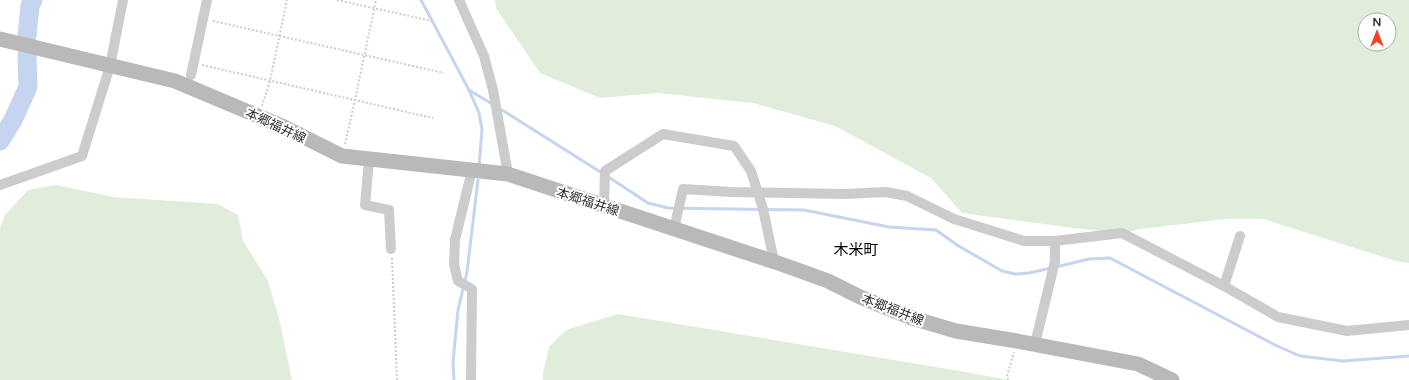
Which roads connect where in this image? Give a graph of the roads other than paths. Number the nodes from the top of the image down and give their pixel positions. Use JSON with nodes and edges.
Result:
{"nodes":[{"id":1,"x":123,"y":0,"type":"edge"},
{"id":2,"x":207,"y":0,"type":"edge"},
{"id":3,"x":459,"y":0,"type":"edge"},
{"id":4,"x":0,"y":39,"type":"edge"},
{"id":5,"x":110,"y":66,"type":"junction"},
{"id":6,"x":191,"y":76,"type":"dead end"},
{"id":7,"x":369,"y":160,"type":"junction"},
{"id":8,"x":472,"y":170,"type":"junction"},
{"id":9,"x":508,"y":174,"type":"junction"},
{"id":10,"x":0,"y":185,"type":"edge"},
{"id":11,"x":758,"y":192,"type":"junction"},
{"id":12,"x":604,"y":206,"type":"junction"},
{"id":13,"x":674,"y":229,"type":"junction"},
{"id":14,"x":1240,"y":236,"type":"dead end"},
{"id":15,"x":1055,"y":241,"type":"junction"},
{"id":16,"x":391,"y":249,"type":"road end"},
{"id":17,"x":774,"y":261,"type":"junction"},
{"id":18,"x":1224,"y":286,"type":"junction"},
{"id":19,"x":1409,"y":325,"type":"edge"},
{"id":20,"x":1035,"y":344,"type":"junction"},
{"id":21,"x":471,"y":380,"type":"edge"},
{"id":22,"x":1172,"y":380,"type":"edge"}],
"edges":[{"from":1,"to":5,"type":"street"},
{"from":2,"to":6,"type":"street"},
{"from":3,"to":9,"type":"street"},
{"from":4,"to":5,"type":"main road","name":"本郷福井線"},
{"from":5,"to":7,"type":"main road","name":"本郷福井線"},
{"from":5,"to":10,"type":"street"},
{"from":7,"to":8,"type":"main road","name":"本郷福井線"},
{"from":7,"to":16,"type":"street"},
{"from":8,"to":9,"type":"main road","name":"本郷福井線"},
{"from":8,"to":21,"type":"street"},
{"from":9,"to":12,"type":"main road","name":"本郷福井線"},
{"from":11,"to":12,"type":"street"},
{"from":11,"to":13,"type":"street"},
{"from":11,"to":15,"type":"street"},
{"from":11,"to":17,"type":"street"},
{"from":12,"to":13,"type":"main road","name":"本郷福井線"},
{"from":13,"to":17,"type":"main road","name":"本郷福井線"},
{"from":14,"to":18,"type":"street"},
{"from":15,"to":18,"type":"street"},
{"from":15,"to":20,"type":"street"},
{"from":17,"to":20,"type":"main road","name":"本郷福井線"},
{"from":18,"to":19,"type":"street"},
{"from":20,"to":22,"type":"main road","name":"本郷福井線"}]}
